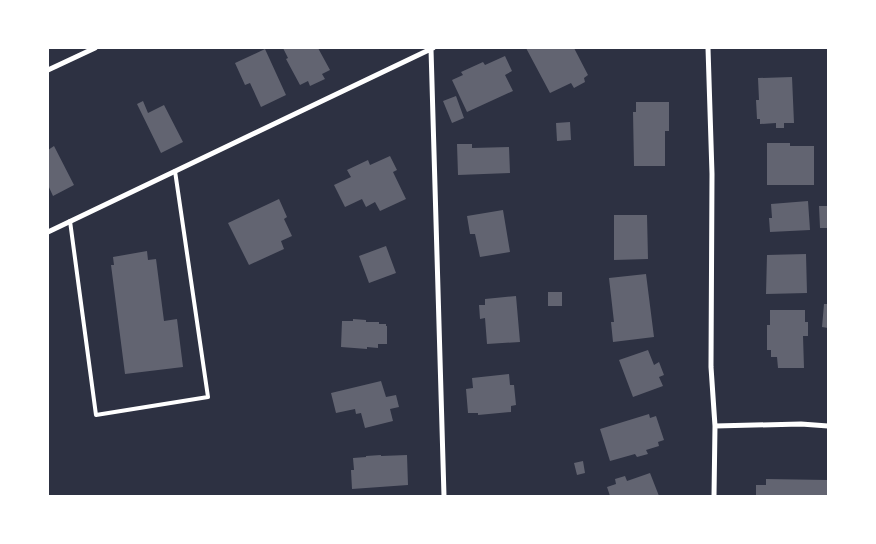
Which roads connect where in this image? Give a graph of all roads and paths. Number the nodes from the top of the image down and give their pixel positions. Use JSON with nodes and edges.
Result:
{"nodes":[{"id":1,"x":95,"y":48,"type":"edge"},
{"id":2,"x":432,"y":48,"type":"edge"},
{"id":3,"x":708,"y":48,"type":"edge"},
{"id":4,"x":48,"y":70,"type":"edge"},
{"id":5,"x":175,"y":171,"type":"junction"},
{"id":6,"x":70,"y":221,"type":"junction"},
{"id":7,"x":48,"y":232,"type":"edge"},
{"id":8,"x":715,"y":426,"type":"junction"},
{"id":9,"x":828,"y":426,"type":"edge"},
{"id":10,"x":444,"y":496,"type":"edge"},
{"id":11,"x":714,"y":496,"type":"edge"}],
"edges":[{"from":1,"to":4,"type":"street"},
{"from":2,"to":5,"type":"street"},
{"from":2,"to":10,"type":"street"},
{"from":3,"to":8,"type":"street"},
{"from":5,"to":6,"type":"street"},
{"from":5,"to":6,"type":"lane"},
{"from":6,"to":7,"type":"street"},
{"from":8,"to":9,"type":"street"},
{"from":8,"to":11,"type":"street"}]}
